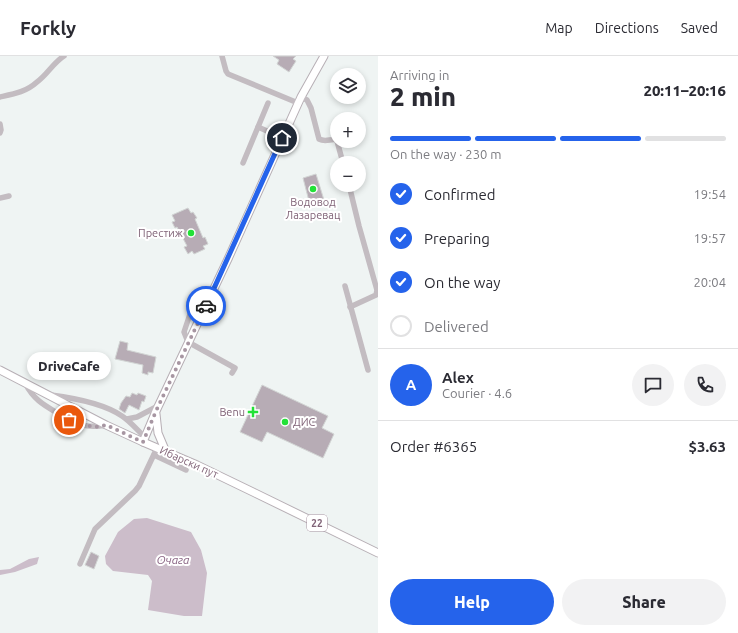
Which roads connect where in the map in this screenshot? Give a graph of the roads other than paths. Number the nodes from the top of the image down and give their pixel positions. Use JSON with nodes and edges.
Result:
{"nodes":[{"id":1,"x":64,"y":56,"type":"edge"},
{"id":2,"x":222,"y":56,"type":"edge"},
{"id":3,"x":324,"y":56,"type":"edge"},
{"id":4,"x":0,"y":97,"type":"edge"},
{"id":5,"x":300,"y":100,"type":"junction"},
{"id":6,"x":268,"y":103,"type":"dead end"},
{"id":7,"x":0,"y":124,"type":"edge"},
{"id":8,"x":258,"y":127,"type":"junction"},
{"id":9,"x":0,"y":133,"type":"edge"},
{"id":10,"x":282,"y":138,"type":"junction"},
{"id":11,"x":330,"y":140,"type":"edge"},
{"id":12,"x":243,"y":163,"type":"dead end"},
{"id":13,"x":351,"y":192,"type":"edge"},
{"id":14,"x":9,"y":196,"type":"dead end"},
{"id":15,"x":0,"y":198,"type":"edge"},
{"id":16,"x":345,"y":286,"type":"dead end"},
{"id":17,"x":207,"y":303,"type":"junction"},
{"id":18,"x":350,"y":307,"type":"junction"},
{"id":19,"x":188,"y":342,"type":"junction"},
{"id":20,"x":0,"y":370,"type":"edge"},
{"id":21,"x":368,"y":370,"type":"dead end"},
{"id":22,"x":232,"y":373,"type":"dead end"},
{"id":23,"x":25,"y":383,"type":"junction"},
{"id":24,"x":49,"y":395,"type":"junction"},
{"id":25,"x":158,"y":408,"type":"junction"},
{"id":26,"x":64,"y":417,"type":"dead end"},
{"id":27,"x":127,"y":419,"type":"junction"},
{"id":28,"x":69,"y":420,"type":"dead end"},
{"id":29,"x":106,"y":425,"type":"junction"},
{"id":30,"x":144,"y":439,"type":"junction"},
{"id":31,"x":156,"y":452,"type":"junction"},
{"id":32,"x":166,"y":452,"type":"junction"},
{"id":33,"x":186,"y":470,"type":"dead end"},
{"id":34,"x":378,"y":553,"type":"edge"},
{"id":35,"x":80,"y":564,"type":"dead end"}],
"edges":[{"from":1,"to":4,"type":"street"},
{"from":2,"to":5,"type":"street"},
{"from":3,"to":5,"type":"main road"},
{"from":5,"to":10,"type":"main road"},
{"from":5,"to":11,"type":"street"},
{"from":6,"to":8,"type":"street"},
{"from":7,"to":9,"type":"street"},
{"from":8,"to":10,"type":"street"},
{"from":8,"to":12,"type":"street"},
{"from":10,"to":17,"type":"main road"},
{"from":13,"to":18,"type":"street"},
{"from":14,"to":15,"type":"street"},
{"from":16,"to":18,"type":"street"},
{"from":17,"to":19,"type":"main road"},
{"from":17,"to":19,"type":"street"},
{"from":18,"to":21,"type":"street"},
{"from":19,"to":22,"type":"street"},
{"from":19,"to":25,"type":"main road"},
{"from":20,"to":23,"type":"main road","name":"Ибарски пут","number":"22"},
{"from":23,"to":24,"type":"main road","name":"Ибарски пут","number":"22"},
{"from":23,"to":26,"type":"street"},
{"from":24,"to":27,"type":"street"},
{"from":24,"to":29,"type":"main road","name":"Ибарски пут","number":"22"},
{"from":25,"to":27,"type":"street"},
{"from":25,"to":30,"type":"main road"},
{"from":25,"to":32,"type":"main road"},
{"from":27,"to":30,"type":"street"},
{"from":28,"to":29,"type":"street"},
{"from":29,"to":30,"type":"main road","name":"Ибарски пут","number":"22"},
{"from":30,"to":31,"type":"main road","name":"Ибарски пут","number":"22"},
{"from":31,"to":32,"type":"main road","name":"Ибарски пут","number":"22"},
{"from":31,"to":33,"type":"street"},
{"from":31,"to":35,"type":"street"},
{"from":32,"to":34,"type":"main road","name":"Ибарски пут","number":"22"}]}
